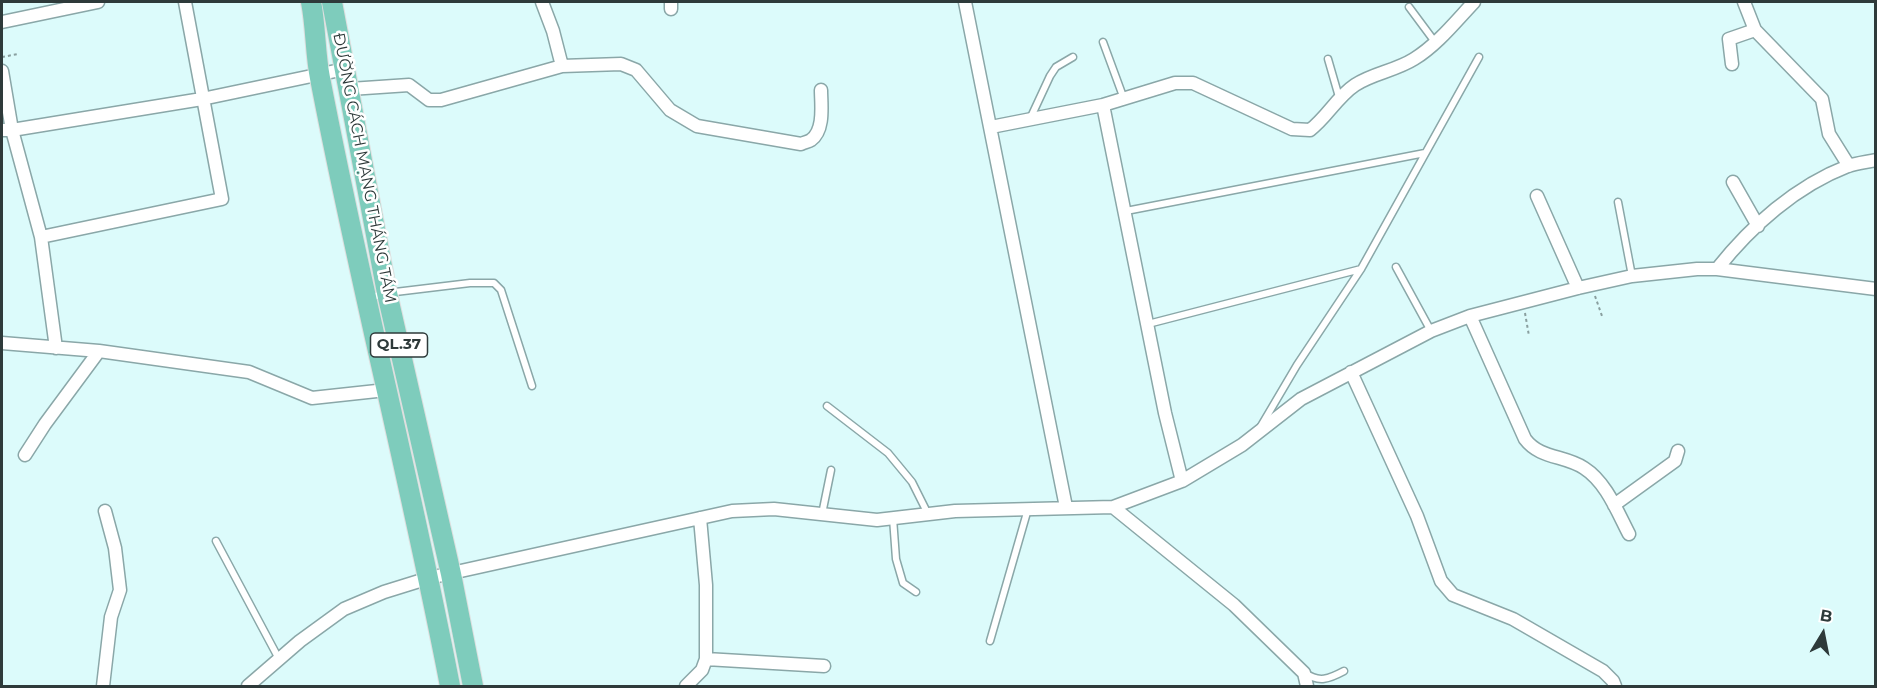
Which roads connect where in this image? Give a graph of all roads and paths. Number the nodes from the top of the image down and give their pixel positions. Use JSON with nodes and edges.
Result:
{"nodes":[{"id":1,"x":98,"y":2,"type":"edge"},
{"id":2,"x":185,"y":2,"type":"edge"},
{"id":3,"x":311,"y":2,"type":"edge"},
{"id":4,"x":332,"y":2,"type":"edge"},
{"id":5,"x":542,"y":2,"type":"edge"},
{"id":6,"x":965,"y":2,"type":"edge"},
{"id":7,"x":1474,"y":2,"type":"edge"},
{"id":8,"x":1744,"y":2,"type":"edge"},
{"id":9,"x":1409,"y":7,"type":"dead end"},
{"id":10,"x":2,"y":22,"type":"edge"},
{"id":11,"x":1755,"y":30,"type":"junction"},
{"id":12,"x":1103,"y":42,"type":"dead end"},
{"id":13,"x":1435,"y":42,"type":"junction"},
{"id":14,"x":18,"y":54,"type":"dead end"},
{"id":15,"x":2,"y":57,"type":"edge"},
{"id":16,"x":1073,"y":57,"type":"dead end"},
{"id":17,"x":1479,"y":57,"type":"dead end"},
{"id":18,"x":1328,"y":59,"type":"dead end"},
{"id":19,"x":1732,"y":64,"type":"dead end"},
{"id":20,"x":562,"y":66,"type":"junction"},
{"id":21,"x":345,"y":69,"type":"junction"},
{"id":22,"x":2,"y":71,"type":"edge"},
{"id":23,"x":319,"y":76,"type":"junction"},
{"id":24,"x":350,"y":89,"type":"junction"},
{"id":25,"x":821,"y":90,"type":"dead end"},
{"id":26,"x":1339,"y":97,"type":"junction"},
{"id":27,"x":202,"y":99,"type":"junction"},
{"id":28,"x":1124,"y":100,"type":"junction"},
{"id":29,"x":1103,"y":105,"type":"junction"},
{"id":30,"x":1030,"y":119,"type":"junction"},
{"id":31,"x":991,"y":127,"type":"junction"},
{"id":32,"x":7,"y":130,"type":"edge"},
{"id":33,"x":1425,"y":153,"type":"junction"},
{"id":34,"x":1875,"y":160,"type":"edge"},
{"id":35,"x":1849,"y":166,"type":"junction"},
{"id":36,"x":1732,"y":182,"type":"dead end"},
{"id":37,"x":1537,"y":196,"type":"dead end"},
{"id":38,"x":1618,"y":202,"type":"dead end"},
{"id":39,"x":1126,"y":211,"type":"junction"},
{"id":40,"x":1758,"y":226,"type":"junction"},
{"id":41,"x":41,"y":237,"type":"junction"},
{"id":42,"x":1396,"y":267,"type":"dead end"},
{"id":43,"x":1361,"y":269,"type":"junction"},
{"id":44,"x":1717,"y":269,"type":"junction"},
{"id":45,"x":1632,"y":276,"type":"junction"},
{"id":46,"x":1591,"y":285,"type":"junction"},
{"id":47,"x":1578,"y":288,"type":"junction"},
{"id":48,"x":1875,"y":289,"type":"edge"},
{"id":49,"x":387,"y":293,"type":"junction"},
{"id":50,"x":368,"y":298,"type":"junction"},
{"id":51,"x":1521,"y":302,"type":"junction"},
{"id":52,"x":1470,"y":316,"type":"junction"},
{"id":53,"x":1602,"y":316,"type":"dead end"},
{"id":54,"x":1148,"y":324,"type":"junction"},
{"id":55,"x":1431,"y":331,"type":"junction"},
{"id":56,"x":1529,"y":336,"type":"dead end"},
{"id":57,"x":2,"y":343,"type":"edge"},
{"id":58,"x":56,"y":348,"type":"junction"},
{"id":59,"x":99,"y":351,"type":"junction"},
{"id":60,"x":1351,"y":372,"type":"junction"},
{"id":61,"x":532,"y":386,"type":"dead end"},
{"id":62,"x":386,"y":390,"type":"junction"},
{"id":63,"x":827,"y":406,"type":"dead end"},
{"id":64,"x":1256,"y":434,"type":"junction"},
{"id":65,"x":1678,"y":452,"type":"dead end"},
{"id":66,"x":26,"y":455,"type":"dead end"},
{"id":67,"x":831,"y":470,"type":"dead end"},
{"id":68,"x":1182,"y":481,"type":"junction"},
{"id":69,"x":1614,"y":505,"type":"junction"},
{"id":70,"x":1066,"y":507,"type":"junction"},
{"id":71,"x":1113,"y":507,"type":"junction"},
{"id":72,"x":1028,"y":508,"type":"junction"},
{"id":73,"x":105,"y":511,"type":"dead end"},
{"id":74,"x":822,"y":514,"type":"junction"},
{"id":75,"x":928,"y":514,"type":"junction"},
{"id":76,"x":700,"y":518,"type":"junction"},
{"id":77,"x":893,"y":518,"type":"junction"},
{"id":78,"x":1629,"y":534,"type":"dead end"},
{"id":79,"x":216,"y":541,"type":"dead end"},
{"id":80,"x":451,"y":574,"type":"junction"},
{"id":81,"x":429,"y":579,"type":"junction"},
{"id":82,"x":915,"y":592,"type":"dead end"},
{"id":83,"x":990,"y":641,"type":"dead end"},
{"id":84,"x":279,"y":659,"type":"junction"},
{"id":85,"x":706,"y":659,"type":"junction"},
{"id":86,"x":825,"y":666,"type":"dead end"},
{"id":87,"x":1344,"y":671,"type":"dead end"},
{"id":88,"x":1304,"y":673,"type":"junction"},
{"id":89,"x":103,"y":687,"type":"edge"},
{"id":90,"x":248,"y":687,"type":"edge"},
{"id":91,"x":450,"y":687,"type":"edge"},
{"id":92,"x":473,"y":687,"type":"edge"},
{"id":93,"x":686,"y":687,"type":"edge"},
{"id":94,"x":1307,"y":687,"type":"edge"},
{"id":95,"x":1615,"y":687,"type":"edge"}],
"edges":[{"from":1,"to":10,"type":"street"},
{"from":2,"to":27,"type":"street"},
{"from":3,"to":23,"type":"main road","name":"ĐƯỜNG CÁCH MẠNG THÁNG TÁM","number":"QL.37"},
{"from":4,"to":21,"type":"main road","name":"ĐƯỜNG CÁCH MẠNG THÁNG TÁM","number":"QL.37"},
{"from":5,"to":20,"type":"street"},
{"from":6,"to":31,"type":"street"},
{"from":7,"to":13,"type":"street"},
{"from":8,"to":11,"type":"street"},
{"from":9,"to":13,"type":"lane"},
{"from":11,"to":19,"type":"street"},
{"from":11,"to":35,"type":"street"},
{"from":12,"to":28,"type":"lane"},
{"from":13,"to":26,"type":"street"},
{"from":14,"to":15,"type":"path"},
{"from":16,"to":30,"type":"lane"},
{"from":17,"to":33,"type":"lane"},
{"from":18,"to":26,"type":"lane"},
{"from":20,"to":24,"type":"street"},
{"from":20,"to":25,"type":"street"},
{"from":21,"to":23,"type":"street"},
{"from":21,"to":24,"type":"main road","name":"ĐƯỜNG CÁCH MẠNG THÁNG TÁM","number":"QL.37"},
{"from":22,"to":32,"type":"street"},
{"from":23,"to":27,"type":"street"},
{"from":23,"to":50,"type":"main road","name":"ĐƯỜNG CÁCH MẠNG THÁNG TÁM","number":"QL.37"},
{"from":24,"to":49,"type":"main road","name":"ĐƯỜNG CÁCH MẠNG THÁNG TÁM","number":"QL.37"},
{"from":26,"to":28,"type":"street"},
{"from":27,"to":32,"type":"street"},
{"from":27,"to":41,"type":"street"},
{"from":28,"to":29,"type":"street"},
{"from":29,"to":30,"type":"street"},
{"from":29,"to":39,"type":"street"},
{"from":30,"to":31,"type":"street"},
{"from":31,"to":70,"type":"street"},
{"from":32,"to":41,"type":"street"},
{"from":33,"to":39,"type":"lane"},
{"from":33,"to":43,"type":"lane"},
{"from":34,"to":35,"type":"street"},
{"from":35,"to":40,"type":"street"},
{"from":36,"to":40,"type":"street"},
{"from":37,"to":47,"type":"street"},
{"from":38,"to":45,"type":"lane"},
{"from":39,"to":54,"type":"street"},
{"from":40,"to":44,"type":"street"},
{"from":41,"to":58,"type":"street"},
{"from":42,"to":55,"type":"lane"},
{"from":43,"to":54,"type":"lane"},
{"from":43,"to":64,"type":"lane"},
{"from":44,"to":45,"type":"street"},
{"from":44,"to":48,"type":"street"},
{"from":45,"to":46,"type":"street"},
{"from":46,"to":47,"type":"street"},
{"from":46,"to":53,"type":"path"},
{"from":47,"to":51,"type":"street"},
{"from":49,"to":50,"type":"lane"},
{"from":49,"to":61,"type":"lane"},
{"from":49,"to":80,"type":"main road","name":"ĐƯỜNG CÁCH MẠNG THÁNG TÁM","number":"QL.37"},
{"from":50,"to":62,"type":"main road","name":"ĐƯỜNG CÁCH MẠNG THÁNG TÁM","number":"QL.37"},
{"from":51,"to":52,"type":"street"},
{"from":51,"to":56,"type":"path"},
{"from":52,"to":55,"type":"street"},
{"from":52,"to":69,"type":"street"},
{"from":54,"to":68,"type":"street"},
{"from":55,"to":60,"type":"street"},
{"from":57,"to":58,"type":"street"},
{"from":58,"to":59,"type":"street"},
{"from":59,"to":62,"type":"street"},
{"from":59,"to":66,"type":"street"},
{"from":60,"to":64,"type":"street"},
{"from":60,"to":95,"type":"street"},
{"from":62,"to":81,"type":"main road","name":"ĐƯỜNG CÁCH MẠNG THÁNG TÁM","number":"QL.37"},
{"from":63,"to":75,"type":"lane"},
{"from":64,"to":68,"type":"street"},
{"from":65,"to":69,"type":"street"},
{"from":67,"to":74,"type":"lane"},
{"from":68,"to":71,"type":"street"},
{"from":69,"to":78,"type":"street"},
{"from":70,"to":71,"type":"street"},
{"from":70,"to":72,"type":"street"},
{"from":71,"to":88,"type":"street"},
{"from":72,"to":75,"type":"street"},
{"from":72,"to":83,"type":"lane"},
{"from":73,"to":89,"type":"street"},
{"from":74,"to":76,"type":"street"},
{"from":74,"to":77,"type":"street"},
{"from":75,"to":77,"type":"street"},
{"from":76,"to":80,"type":"street"},
{"from":76,"to":85,"type":"street"},
{"from":77,"to":82,"type":"lane"},
{"from":79,"to":84,"type":"lane"},
{"from":80,"to":81,"type":"street"},
{"from":80,"to":92,"type":"main road","name":"ĐƯỜNG CÁCH MẠNG THÁNG TÁM","number":"QL.37"},
{"from":81,"to":84,"type":"street"},
{"from":81,"to":91,"type":"main road","name":"ĐƯỜNG CÁCH MẠNG THÁNG TÁM","number":"QL.37"},
{"from":84,"to":90,"type":"street"},
{"from":85,"to":86,"type":"street"},
{"from":85,"to":93,"type":"street"},
{"from":87,"to":88,"type":"lane"},
{"from":88,"to":94,"type":"street"}]}
